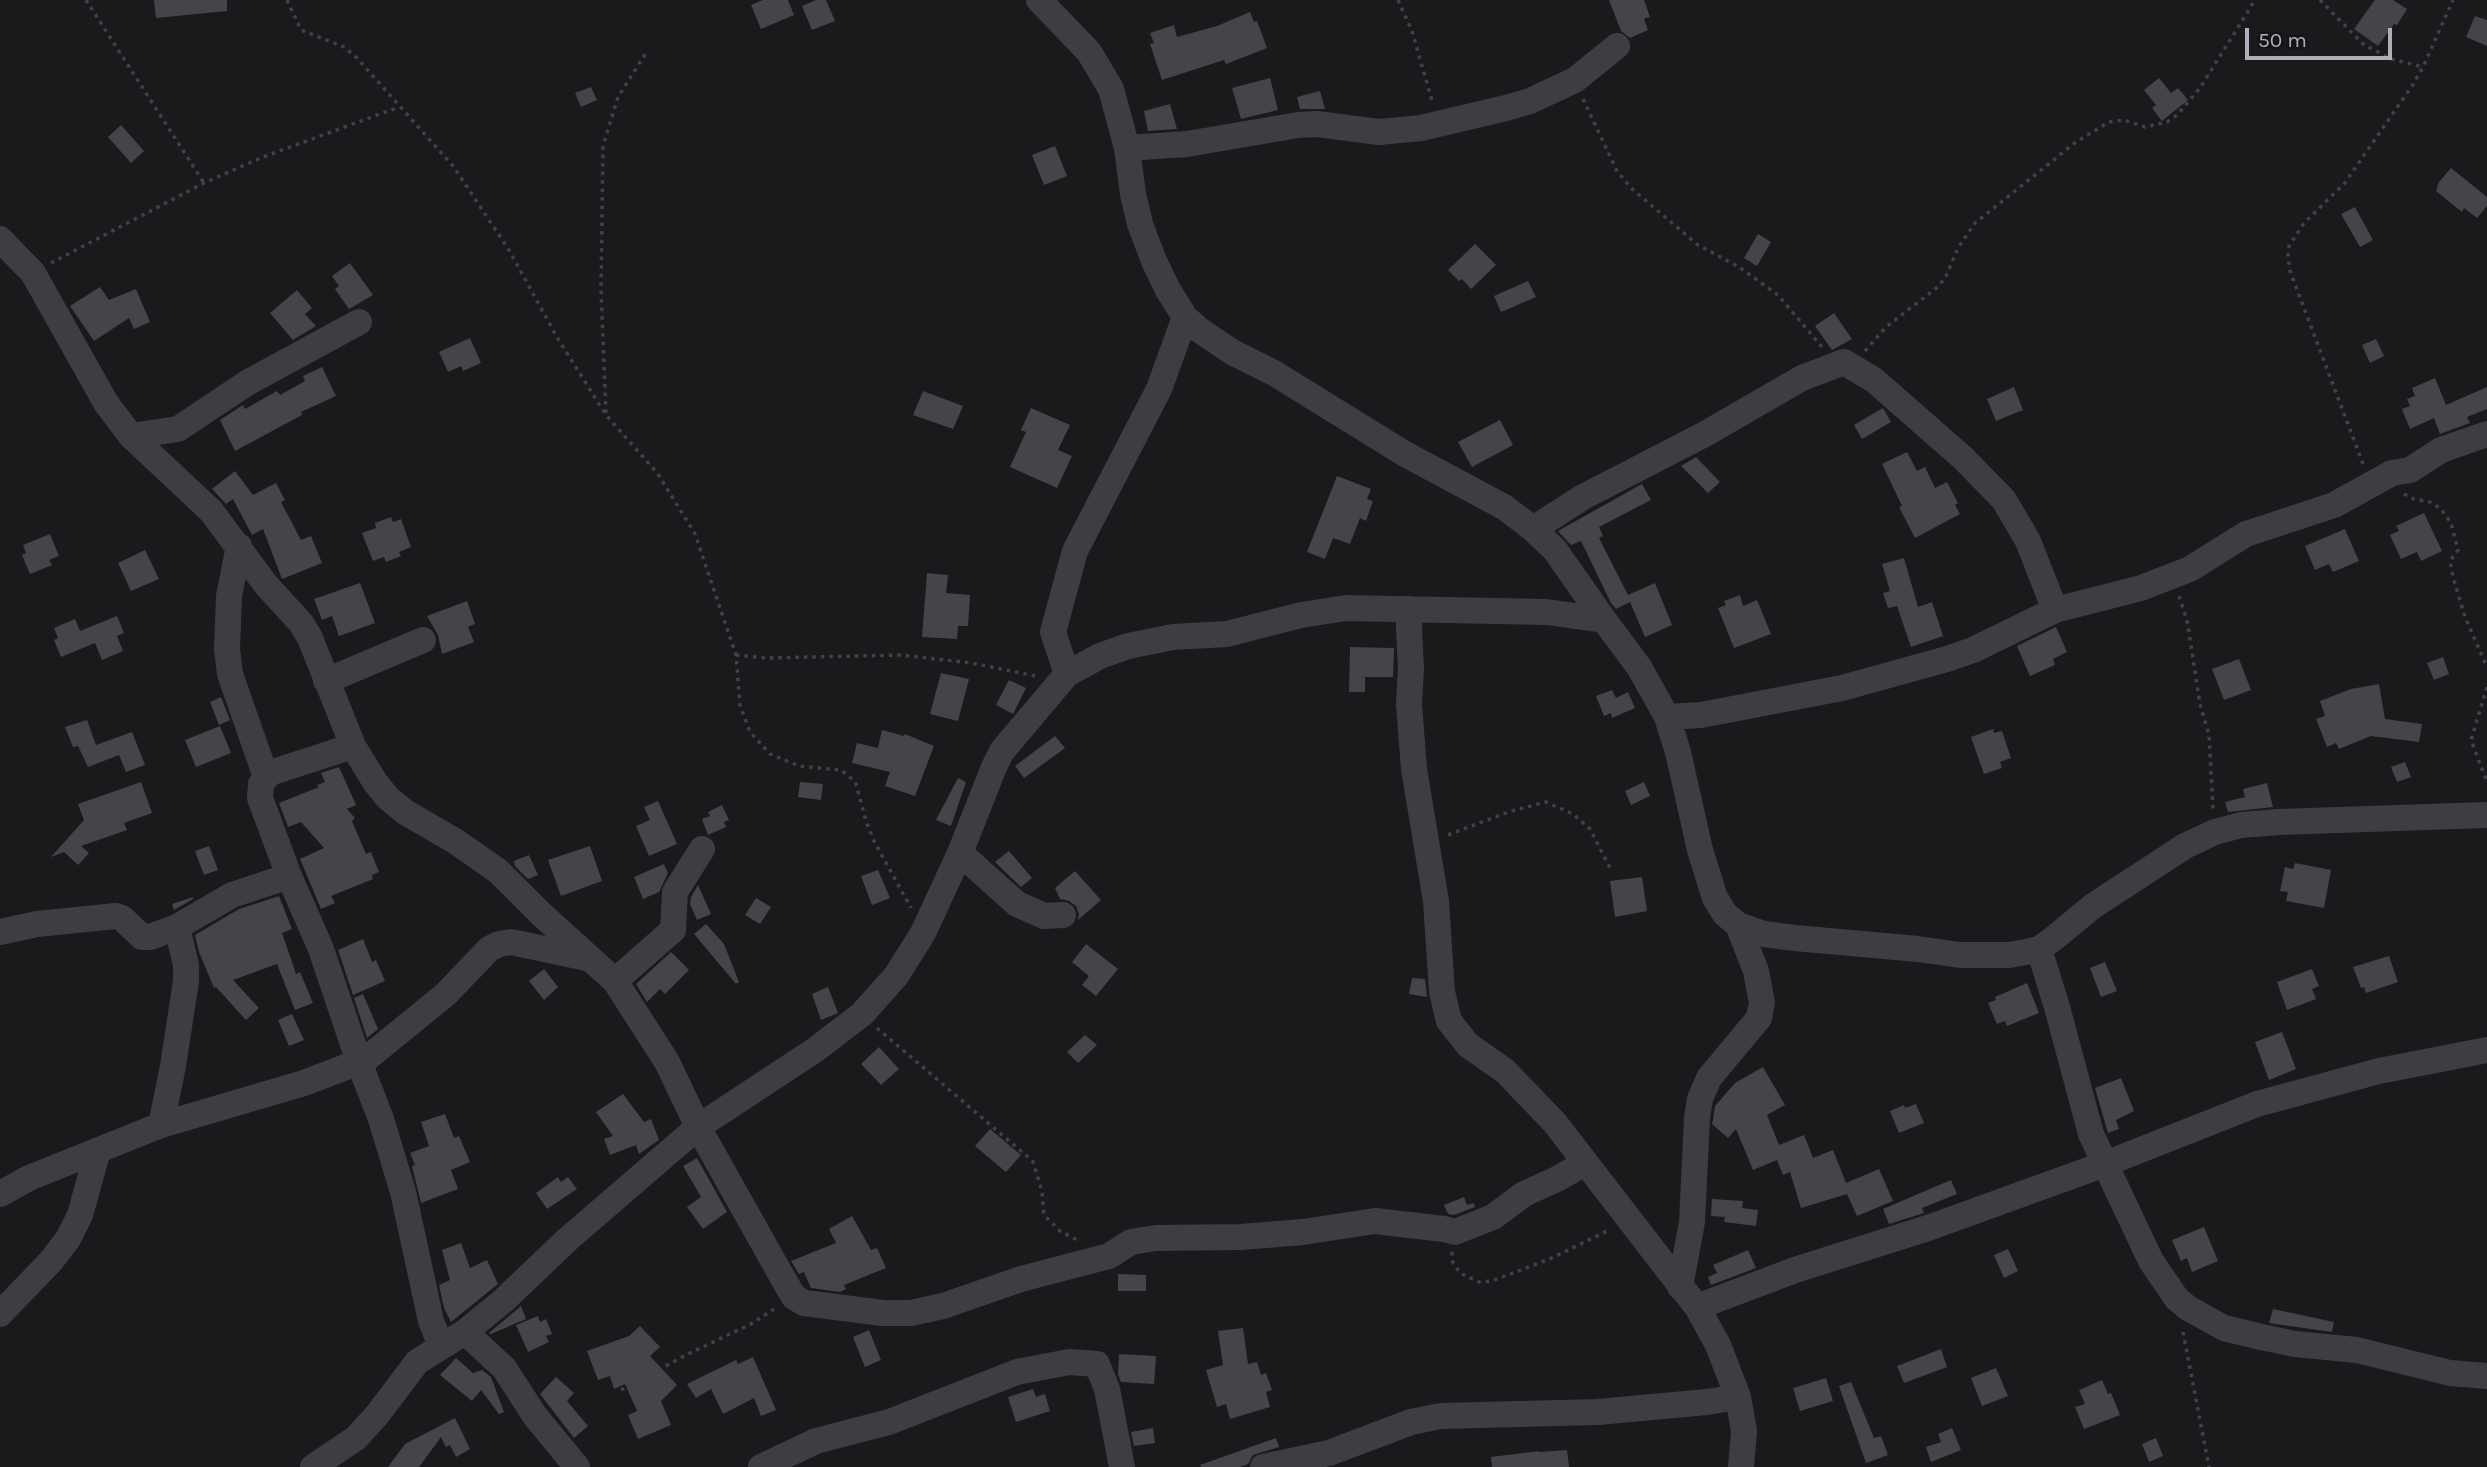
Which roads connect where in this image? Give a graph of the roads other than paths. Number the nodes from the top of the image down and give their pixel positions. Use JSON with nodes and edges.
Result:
{"nodes":[{"id":1,"x":1039,"y":0,"type":"edge"},
{"id":2,"x":1617,"y":46,"type":"dead end"},
{"id":3,"x":1127,"y":148,"type":"junction"},
{"id":4,"x":0,"y":239,"type":"edge"},
{"id":5,"x":1185,"y":317,"type":"junction"},
{"id":6,"x":359,"y":323,"type":"dead end"},
{"id":7,"x":2487,"y":434,"type":"edge"},
{"id":8,"x":131,"y":436,"type":"junction"},
{"id":9,"x":1533,"y":529,"type":"junction"},
{"id":10,"x":239,"y":546,"type":"junction"},
{"id":11,"x":1408,"y":610,"type":"junction"},
{"id":12,"x":2055,"y":610,"type":"junction"},
{"id":13,"x":1604,"y":620,"type":"junction"},
{"id":14,"x":423,"y":640,"type":"dead end"},
{"id":15,"x":1063,"y":678,"type":"junction"},
{"id":16,"x":326,"y":681,"type":"junction"},
{"id":17,"x":1667,"y":717,"type":"junction"},
{"id":18,"x":353,"y":746,"type":"junction"},
{"id":19,"x":266,"y":777,"type":"junction"},
{"id":20,"x":2487,"y":814,"type":"edge"},
{"id":21,"x":702,"y":849,"type":"dead end"},
{"id":22,"x":960,"y":853,"type":"junction"},
{"id":23,"x":289,"y":876,"type":"junction"},
{"id":24,"x":1063,"y":915,"type":"dead end"},
{"id":25,"x":1738,"y":925,"type":"junction"},
{"id":26,"x":177,"y":927,"type":"junction"},
{"id":27,"x":0,"y":932,"type":"edge"},
{"id":28,"x":2039,"y":949,"type":"junction"},
{"id":29,"x":588,"y":958,"type":"junction"},
{"id":30,"x":615,"y":981,"type":"junction"},
{"id":31,"x":2487,"y":1051,"type":"edge"},
{"id":32,"x":359,"y":1063,"type":"junction"},
{"id":33,"x":161,"y":1125,"type":"junction"},
{"id":34,"x":698,"y":1127,"type":"junction"},
{"id":35,"x":98,"y":1150,"type":"junction"},
{"id":36,"x":1585,"y":1163,"type":"junction"},
{"id":37,"x":2105,"y":1164,"type":"junction"},
{"id":38,"x":0,"y":1194,"type":"edge"},
{"id":39,"x":1689,"y":1297,"type":"junction"},
{"id":40,"x":0,"y":1314,"type":"edge"},
{"id":41,"x":465,"y":1332,"type":"junction"},
{"id":42,"x":441,"y":1346,"type":"junction"},
{"id":43,"x":2487,"y":1376,"type":"edge"},
{"id":44,"x":1738,"y":1397,"type":"junction"},
{"id":45,"x":313,"y":1467,"type":"edge"},
{"id":46,"x":577,"y":1467,"type":"edge"},
{"id":47,"x":761,"y":1467,"type":"edge"},
{"id":48,"x":1122,"y":1467,"type":"edge"},
{"id":49,"x":1262,"y":1467,"type":"edge"},
{"id":50,"x":1741,"y":1467,"type":"edge"}],
"edges":[{"from":1,"to":3,"type":"street"},
{"from":2,"to":3,"type":"street"},
{"from":3,"to":5,"type":"street"},
{"from":4,"to":8,"type":"street"},
{"from":5,"to":9,"type":"street"},
{"from":5,"to":15,"type":"street"},
{"from":6,"to":8,"type":"street"},
{"from":7,"to":12,"type":"street"},
{"from":8,"to":10,"type":"street"},
{"from":9,"to":12,"type":"street"},
{"from":9,"to":13,"type":"street"},
{"from":10,"to":16,"type":"street"},
{"from":10,"to":19,"type":"street"},
{"from":11,"to":13,"type":"street"},
{"from":11,"to":15,"type":"street"},
{"from":11,"to":36,"type":"street"},
{"from":12,"to":17,"type":"street"},
{"from":13,"to":17,"type":"street"},
{"from":14,"to":16,"type":"street"},
{"from":15,"to":22,"type":"street"},
{"from":16,"to":18,"type":"street"},
{"from":17,"to":25,"type":"street"},
{"from":18,"to":19,"type":"street"},
{"from":18,"to":29,"type":"street"},
{"from":19,"to":23,"type":"street"},
{"from":20,"to":28,"type":"street"},
{"from":21,"to":30,"type":"street"},
{"from":22,"to":24,"type":"street"},
{"from":22,"to":34,"type":"street"},
{"from":23,"to":26,"type":"street"},
{"from":23,"to":32,"type":"street"},
{"from":25,"to":28,"type":"street"},
{"from":25,"to":39,"type":"street"},
{"from":26,"to":27,"type":"street"},
{"from":26,"to":33,"type":"street"},
{"from":28,"to":37,"type":"street"},
{"from":29,"to":30,"type":"street"},
{"from":29,"to":32,"type":"street"},
{"from":30,"to":34,"type":"street"},
{"from":31,"to":37,"type":"street"},
{"from":32,"to":33,"type":"street"},
{"from":32,"to":42,"type":"street"},
{"from":33,"to":35,"type":"street"},
{"from":34,"to":36,"type":"street"},
{"from":34,"to":41,"type":"street"},
{"from":35,"to":38,"type":"street"},
{"from":35,"to":40,"type":"street"},
{"from":36,"to":39,"type":"street"},
{"from":37,"to":39,"type":"street"},
{"from":37,"to":43,"type":"street"},
{"from":39,"to":44,"type":"street"},
{"from":41,"to":42,"type":"street"},
{"from":41,"to":46,"type":"street"},
{"from":42,"to":45,"type":"street"},
{"from":44,"to":49,"type":"street"},
{"from":44,"to":50,"type":"street"},
{"from":47,"to":48,"type":"street"}]}
